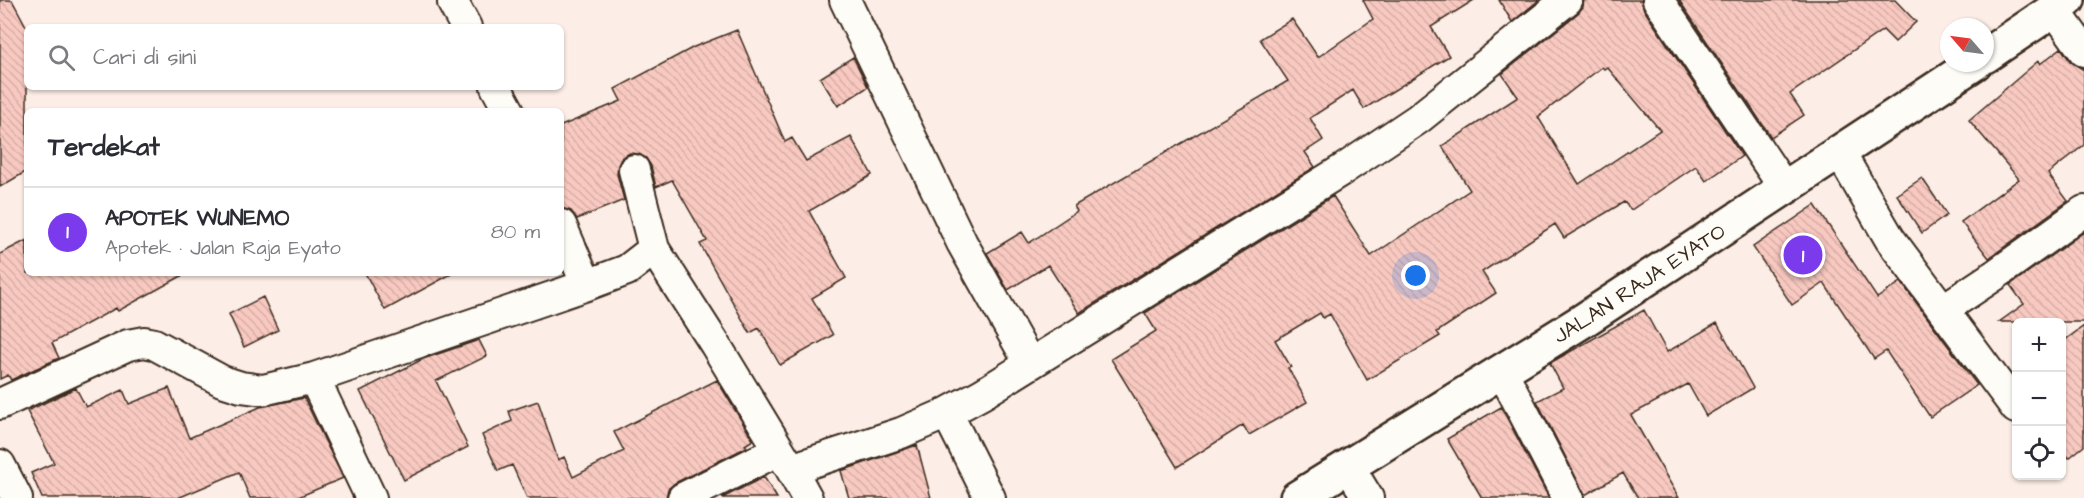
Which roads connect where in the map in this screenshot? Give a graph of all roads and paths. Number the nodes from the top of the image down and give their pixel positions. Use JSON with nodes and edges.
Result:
{"nodes":[{"id":1,"x":845,"y":0,"type":"edge"},
{"id":2,"x":1567,"y":0,"type":"edge"},
{"id":3,"x":1659,"y":0,"type":"edge"},
{"id":4,"x":2061,"y":5,"type":"edge"},
{"id":5,"x":1994,"y":50,"type":"edge"},
{"id":6,"x":2084,"y":51,"type":"edge"},
{"id":7,"x":1962,"y":72,"type":"edge"},
{"id":8,"x":498,"y":90,"type":"edge"},
{"id":9,"x":507,"y":108,"type":"edge"},
{"id":10,"x":1840,"y":153,"type":"junction"},
{"id":11,"x":634,"y":170,"type":"dead end"},
{"id":12,"x":1785,"y":189,"type":"junction"},
{"id":13,"x":2084,"y":211,"type":"edge"},
{"id":14,"x":564,"y":232,"type":"edge"},
{"id":15,"x":654,"y":249,"type":"junction"},
{"id":16,"x":587,"y":285,"type":"junction"},
{"id":17,"x":1944,"y":309,"type":"junction"},
{"id":18,"x":1030,"y":364,"type":"junction"},
{"id":19,"x":1502,"y":371,"type":"junction"},
{"id":20,"x":314,"y":378,"type":"junction"},
{"id":21,"x":2012,"y":402,"type":"edge"},
{"id":22,"x":0,"y":404,"type":"edge"},
{"id":23,"x":947,"y":413,"type":"junction"},
{"id":24,"x":785,"y":459,"type":"junction"},
{"id":25,"x":0,"y":465,"type":"edge"},
{"id":26,"x":1349,"y":467,"type":"junction"},
{"id":27,"x":17,"y":498,"type":"edge"},
{"id":28,"x":370,"y":498,"type":"edge"},
{"id":29,"x":683,"y":498,"type":"edge"},
{"id":30,"x":807,"y":498,"type":"edge"},
{"id":31,"x":990,"y":498,"type":"edge"},
{"id":32,"x":1297,"y":498,"type":"edge"},
{"id":33,"x":1368,"y":498,"type":"edge"},
{"id":34,"x":1568,"y":498,"type":"edge"}],
"edges":[{"from":1,"to":18,"type":"street"},
{"from":2,"to":18,"type":"street"},
{"from":3,"to":12,"type":"street"},
{"from":4,"to":5,"type":"main road"},
{"from":4,"to":6,"type":"street"},
{"from":7,"to":10,"type":"main road","name":"JALAN RAJA EYATO"},
{"from":8,"to":9,"type":"street"},
{"from":10,"to":12,"type":"main road","name":"JALAN RAJA EYATO"},
{"from":10,"to":17,"type":"street"},
{"from":11,"to":15,"type":"street"},
{"from":12,"to":19,"type":"main road","name":"JALAN RAJA EYATO"},
{"from":13,"to":17,"type":"street"},
{"from":14,"to":16,"type":"street"},
{"from":15,"to":16,"type":"street"},
{"from":15,"to":24,"type":"street"},
{"from":16,"to":20,"type":"street"},
{"from":17,"to":21,"type":"street"},
{"from":18,"to":23,"type":"street"},
{"from":19,"to":26,"type":"main road","name":"JALAN RAJA EYATO"},
{"from":19,"to":34,"type":"street"},
{"from":20,"to":22,"type":"street"},
{"from":20,"to":28,"type":"street"},
{"from":23,"to":24,"type":"street"},
{"from":23,"to":31,"type":"street"},
{"from":24,"to":29,"type":"street"},
{"from":24,"to":30,"type":"street"},
{"from":25,"to":27,"type":"street"},
{"from":26,"to":32,"type":"main road","name":"JALAN RAJA EYATO"},
{"from":26,"to":33,"type":"street"}]}
